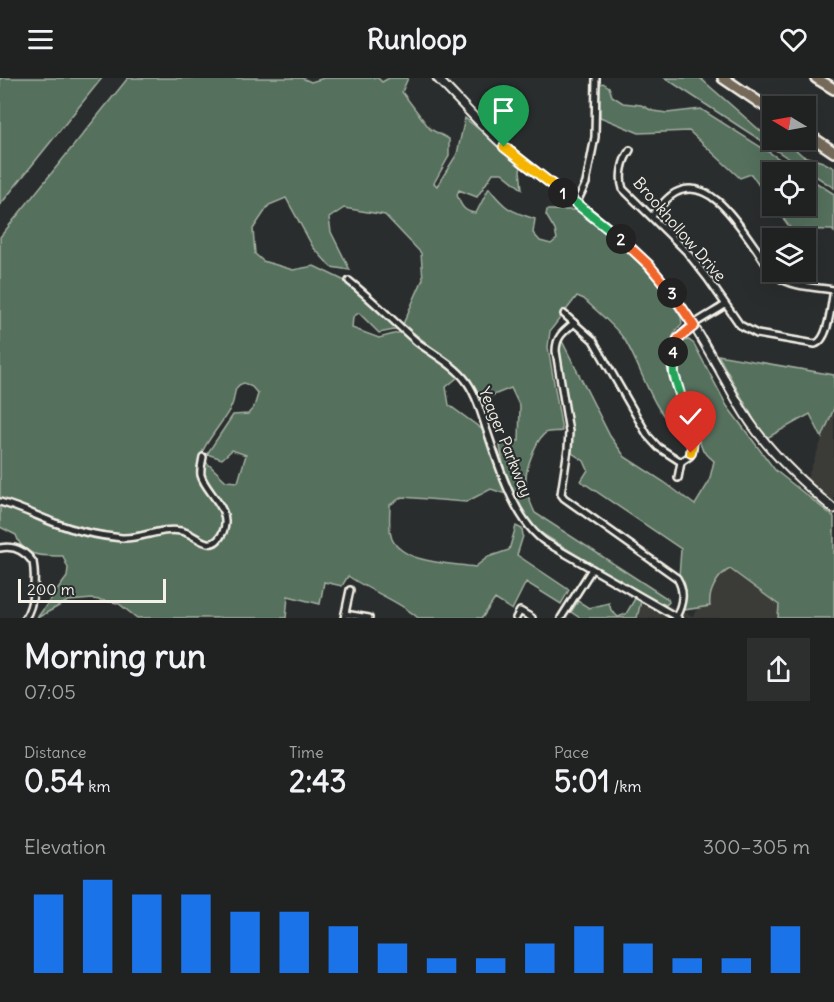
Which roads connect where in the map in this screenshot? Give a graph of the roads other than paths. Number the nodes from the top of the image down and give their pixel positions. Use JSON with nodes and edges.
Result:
{"nodes":[{"id":1,"x":437,"y":78,"type":"edge"},
{"id":2,"x":596,"y":78,"type":"edge"},
{"id":3,"x":723,"y":78,"type":"edge"},
{"id":4,"x":816,"y":78,"type":"edge"},
{"id":5,"x":834,"y":89,"type":"edge"},
{"id":6,"x":762,"y":104,"type":"edge"},
{"id":7,"x":816,"y":140,"type":"edge"},
{"id":8,"x":630,"y":150,"type":"dead end"},
{"id":9,"x":834,"y":152,"type":"edge"},
{"id":10,"x":576,"y":204,"type":"junction"},
{"id":11,"x":652,"y":216,"type":"junction"},
{"id":12,"x":349,"y":281,"type":"dead end"},
{"id":13,"x":834,"y":290,"type":"edge"},
{"id":14,"x":725,"y":305,"type":"junction"},
{"id":15,"x":564,"y":314,"type":"dead end"},
{"id":16,"x":574,"y":323,"type":"junction"},
{"id":17,"x":694,"y":326,"type":"junction"},
{"id":18,"x":203,"y":457,"type":"dead end"},
{"id":19,"x":681,"y":462,"type":"junction"},
{"id":20,"x":678,"y":478,"type":"dead end"},
{"id":21,"x":0,"y":502,"type":"edge"},
{"id":22,"x":834,"y":508,"type":"edge"},
{"id":23,"x":0,"y":548,"type":"edge"},
{"id":24,"x":592,"y":569,"type":"junction"},
{"id":25,"x":350,"y":590,"type":"dead end"},
{"id":26,"x":344,"y":616,"type":"edge"},
{"id":27,"x":25,"y":618,"type":"edge"},
{"id":28,"x":369,"y":618,"type":"edge"},
{"id":29,"x":516,"y":618,"type":"edge"},
{"id":30,"x":532,"y":618,"type":"edge"},
{"id":31,"x":561,"y":618,"type":"edge"},
{"id":32,"x":677,"y":618,"type":"edge"}],
"edges":[{"from":1,"to":10,"type":"street"},
{"from":2,"to":10,"type":"street"},
{"from":3,"to":6,"type":"highway"},
{"from":4,"to":5,"type":"highway"},
{"from":7,"to":9,"type":"highway"},
{"from":8,"to":11,"type":"street","name":"Brookhollow Drive"},
{"from":10,"to":17,"type":"street"},
{"from":11,"to":13,"type":"street"},
{"from":11,"to":14,"type":"street","name":"Brookhollow Drive"},
{"from":12,"to":24,"type":"street","name":"Yeager Parkway"},
{"from":13,"to":14,"type":"street","name":"Brookhollow Drive"},
{"from":14,"to":17,"type":"street"},
{"from":15,"to":16,"type":"street"},
{"from":16,"to":19,"type":"street"},
{"from":16,"to":32,"type":"street"},
{"from":17,"to":19,"type":"street"},
{"from":17,"to":22,"type":"street"},
{"from":18,"to":21,"type":"street"},
{"from":19,"to":20,"type":"street"},
{"from":23,"to":27,"type":"street"},
{"from":24,"to":31,"type":"street"},
{"from":24,"to":32,"type":"street","name":"Yeager Parkway"},
{"from":25,"to":26,"type":"street"},
{"from":26,"to":28,"type":"street"},
{"from":29,"to":30,"type":"street"}]}
